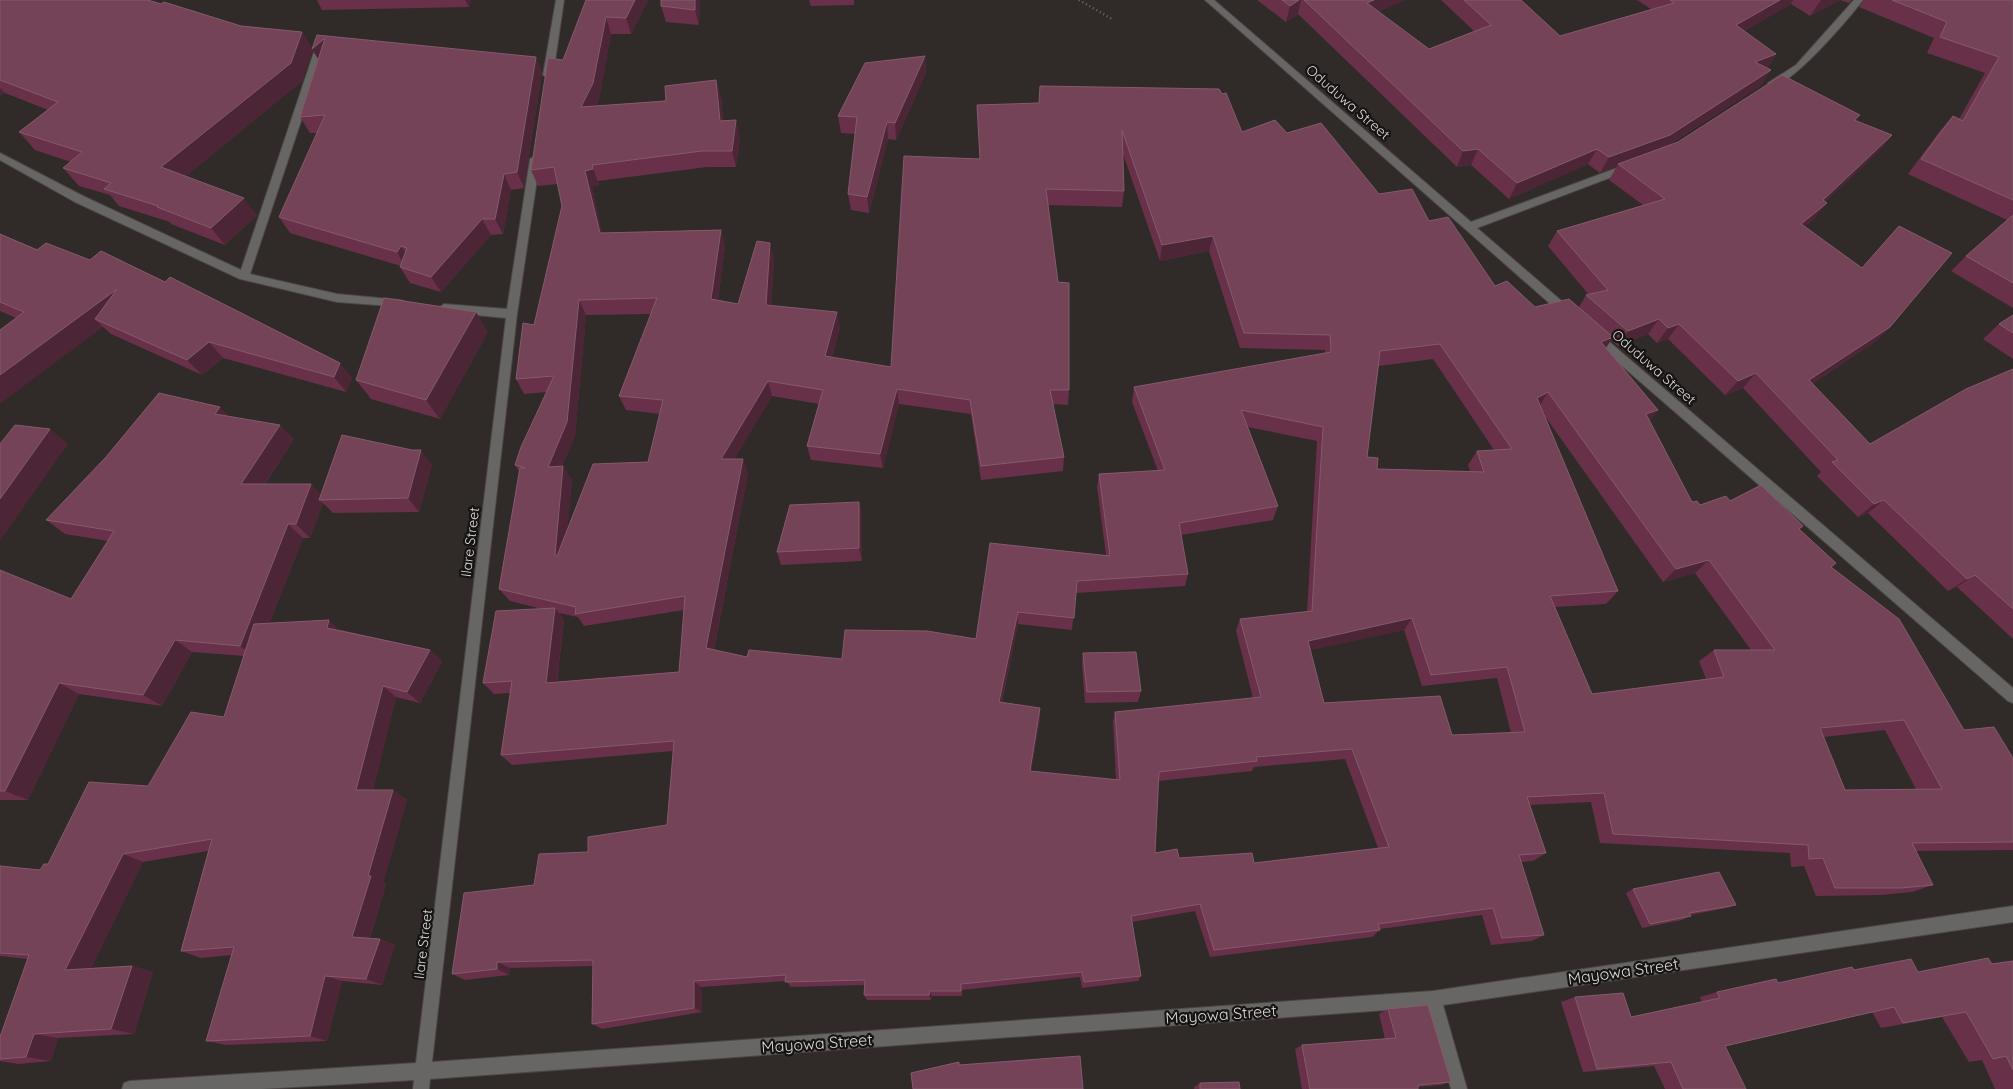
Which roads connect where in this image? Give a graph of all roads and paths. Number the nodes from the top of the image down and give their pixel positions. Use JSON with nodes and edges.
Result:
{"nodes":[{"id":1,"x":560,"y":0,"type":"edge"},
{"id":2,"x":1079,"y":0,"type":"edge"},
{"id":3,"x":1209,"y":0,"type":"edge"},
{"id":4,"x":1859,"y":0,"type":"edge"},
{"id":5,"x":1112,"y":19,"type":"dead end"},
{"id":6,"x":322,"y":43,"type":"edge"},
{"id":7,"x":546,"y":88,"type":"edge"},
{"id":8,"x":1759,"y":92,"type":"edge"},
{"id":9,"x":537,"y":147,"type":"edge"},
{"id":10,"x":0,"y":156,"type":"edge"},
{"id":11,"x":1636,"y":164,"type":"edge"},
{"id":12,"x":1469,"y":227,"type":"junction"},
{"id":13,"x":244,"y":276,"type":"junction"},
{"id":14,"x":415,"y":305,"type":"edge"},
{"id":15,"x":434,"y":307,"type":"edge"},
{"id":16,"x":512,"y":314,"type":"junction"},
{"id":17,"x":2013,"y":697,"type":"edge"},
{"id":18,"x":2013,"y":914,"type":"edge"},
{"id":19,"x":1433,"y":999,"type":"junction"},
{"id":20,"x":424,"y":1071,"type":"junction"},
{"id":21,"x":130,"y":1089,"type":"edge"},
{"id":22,"x":421,"y":1089,"type":"edge"},
{"id":23,"x":1459,"y":1089,"type":"edge"}],
"edges":[{"from":1,"to":7,"type":"street"},
{"from":2,"to":5,"type":"path"},
{"from":3,"to":12,"type":"street","name":"Oduduwa Street"},
{"from":4,"to":8,"type":"street"},
{"from":6,"to":13,"type":"street"},
{"from":9,"to":16,"type":"street","name":"Ilare Street"},
{"from":10,"to":13,"type":"street"},
{"from":11,"to":12,"type":"street"},
{"from":12,"to":17,"type":"street","name":"Oduduwa Street"},
{"from":13,"to":14,"type":"street"},
{"from":15,"to":16,"type":"street"},
{"from":16,"to":20,"type":"street","name":"Ilare Street"},
{"from":18,"to":19,"type":"street","name":"Mayowa Street"},
{"from":19,"to":20,"type":"street","name":"Mayowa Street"},
{"from":19,"to":23,"type":"street"},
{"from":20,"to":21,"type":"street","name":"Mayowa Street"},
{"from":20,"to":22,"type":"street","name":"Ilare Street"}]}
